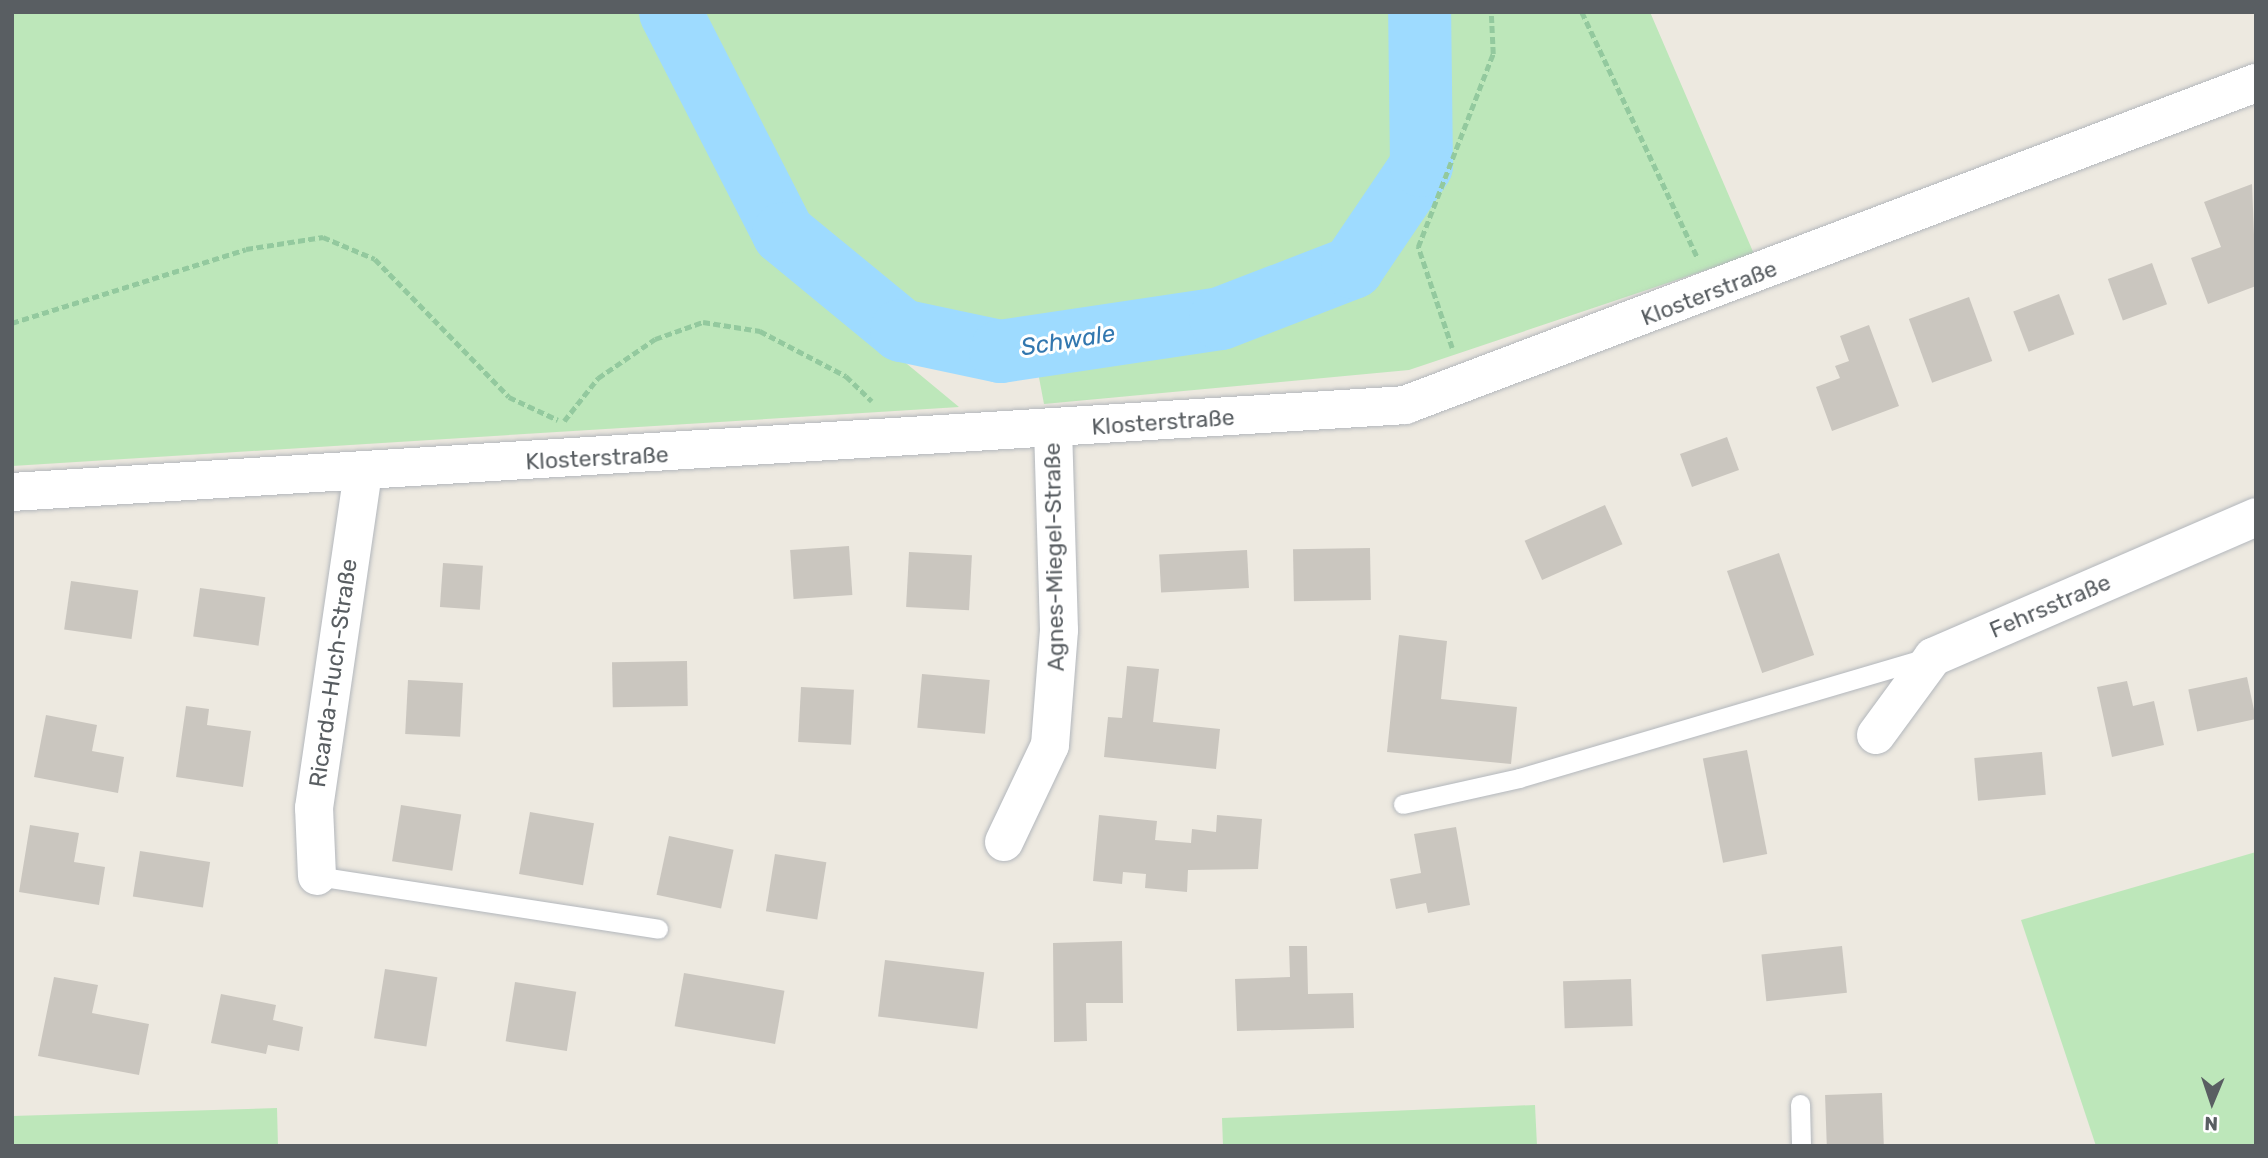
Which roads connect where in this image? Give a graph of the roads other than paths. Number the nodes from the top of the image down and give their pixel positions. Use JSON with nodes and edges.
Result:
{"nodes":[{"id":1,"x":2256,"y":83,"type":"edge"},
{"id":2,"x":1053,"y":430,"type":"junction"},
{"id":3,"x":363,"y":471,"type":"junction"},
{"id":4,"x":12,"y":492,"type":"edge"},
{"id":5,"x":2256,"y":517,"type":"edge"},
{"id":6,"x":1933,"y":657,"type":"junction"},
{"id":7,"x":1876,"y":735,"type":"dead end"},
{"id":8,"x":1404,"y":804,"type":"dead end"},
{"id":9,"x":1004,"y":842,"type":"dead end"},
{"id":10,"x":317,"y":876,"type":"joint"},
{"id":11,"x":658,"y":929,"type":"dead end"},
{"id":12,"x":1800,"y":1104,"type":"dead end"},
{"id":13,"x":1801,"y":1146,"type":"edge"}],
"edges":[{"from":1,"to":2,"type":"street","name":"Klosterstraße"},
{"from":2,"to":3,"type":"street","name":"Klosterstraße"},
{"from":2,"to":9,"type":"street","name":"Agnes-Miegel-Straße"},
{"from":3,"to":4,"type":"street","name":"Klosterstraße"},
{"from":3,"to":10,"type":"street","name":"Ricarda-Huch-Straße"},
{"from":5,"to":6,"type":"street","name":"Fehrsstraße"},
{"from":6,"to":7,"type":"street"},
{"from":6,"to":8,"type":"lane"},
{"from":10,"to":11,"type":"lane"},
{"from":12,"to":13,"type":"lane"}]}
